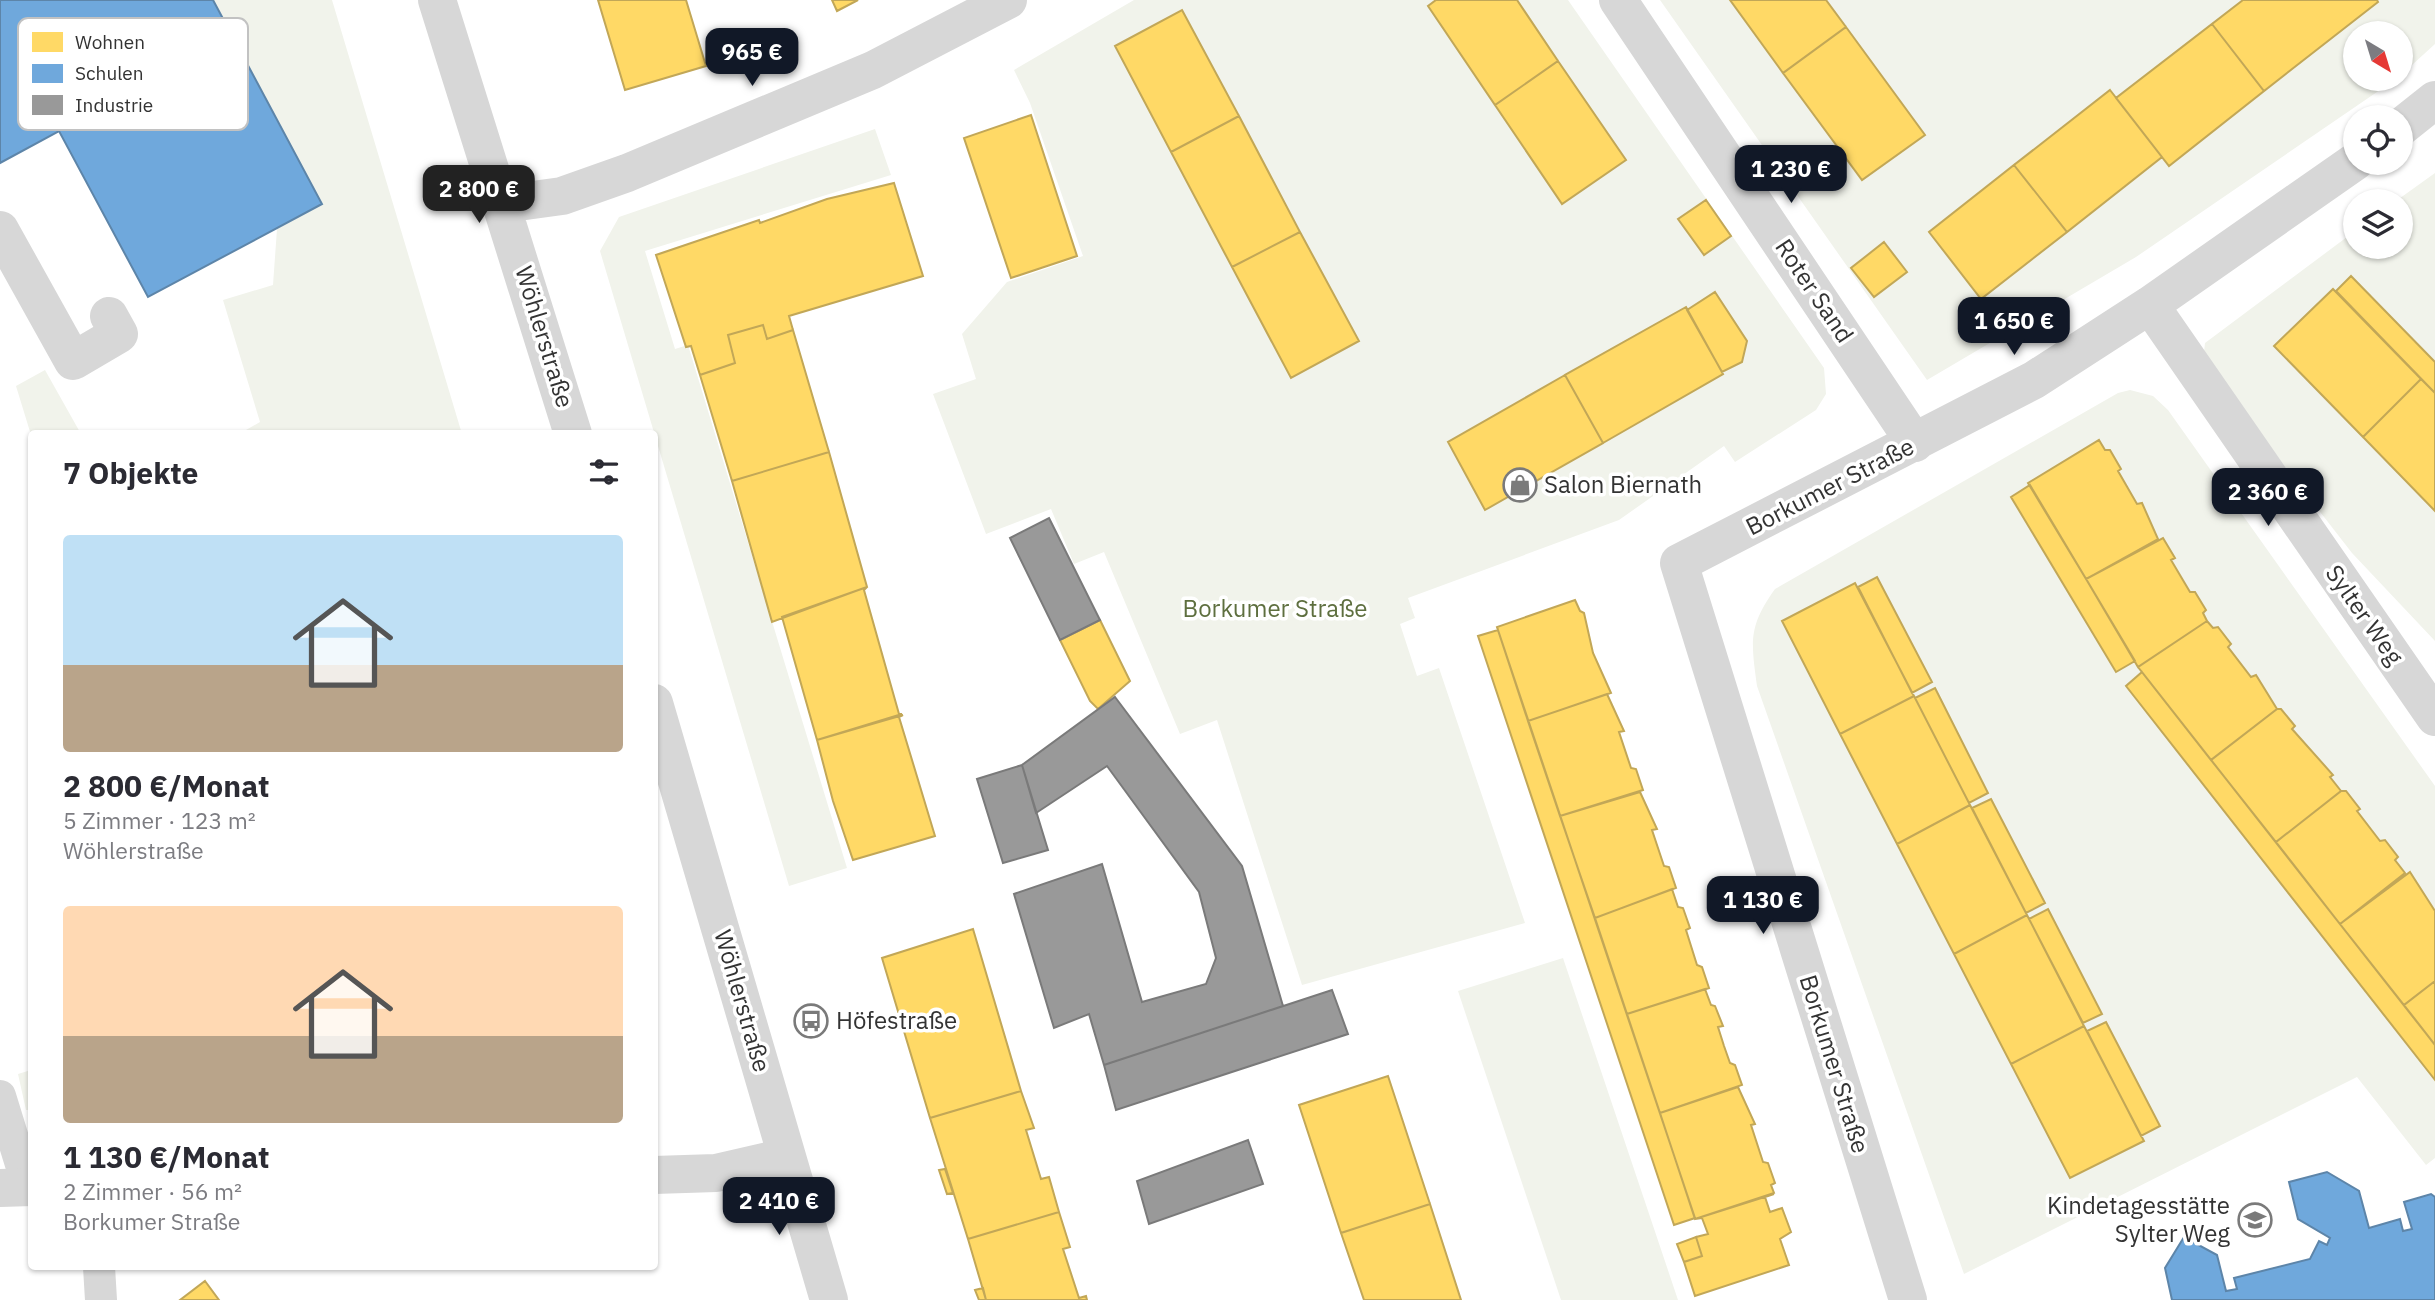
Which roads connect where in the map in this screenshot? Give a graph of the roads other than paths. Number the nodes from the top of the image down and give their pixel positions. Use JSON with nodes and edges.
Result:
{"nodes":[{"id":1,"x":438,"y":0,"type":"edge"},
{"id":2,"x":1008,"y":0,"type":"edge"},
{"id":3,"x":1618,"y":0,"type":"edge"},
{"id":4,"x":2435,"y":100,"type":"edge"},
{"id":5,"x":2413,"y":117,"type":"edge"},
{"id":6,"x":2343,"y":170,"type":"edge"},
{"id":7,"x":503,"y":204,"type":"junction"},
{"id":8,"x":0,"y":230,"type":"edge"},
{"id":9,"x":2150,"y":305,"type":"junction"},
{"id":10,"x":109,"y":316,"type":"dead end"},
{"id":11,"x":572,"y":430,"type":"edge"},
{"id":12,"x":1915,"y":443,"type":"junction"},
{"id":13,"x":658,"y":717,"type":"edge"},
{"id":14,"x":2435,"y":717,"type":"edge"},
{"id":15,"x":0,"y":1096,"type":"edge"},
{"id":16,"x":786,"y":1157,"type":"junction"},
{"id":17,"x":658,"y":1175,"type":"edge"},
{"id":18,"x":20,"y":1188,"type":"edge"},
{"id":19,"x":99,"y":1270,"type":"edge"},
{"id":20,"x":1898,"y":1297,"type":"edge"},
{"id":21,"x":101,"y":1300,"type":"edge"},
{"id":22,"x":830,"y":1300,"type":"edge"}],
"edges":[{"from":1,"to":7,"type":"street","name":"Wöhlerstraße"},
{"from":2,"to":7,"type":"street"},
{"from":3,"to":12,"type":"street","name":"Roter Sand"},
{"from":4,"to":5,"type":"street"},
{"from":6,"to":9,"type":"street","name":"Borkumer Straße"},
{"from":7,"to":11,"type":"street","name":"Wöhlerstraße"},
{"from":8,"to":10,"type":"street"},
{"from":9,"to":12,"type":"street","name":"Borkumer Straße"},
{"from":9,"to":14,"type":"street","name":"Sylter Weg"},
{"from":12,"to":20,"type":"street","name":"Borkumer Straße"},
{"from":13,"to":16,"type":"street","name":"Wöhlerstraße"},
{"from":15,"to":18,"type":"lane"},
{"from":16,"to":17,"type":"street"},
{"from":16,"to":22,"type":"street","name":"Wöhlerstraße"},
{"from":19,"to":21,"type":"lane"}]}
